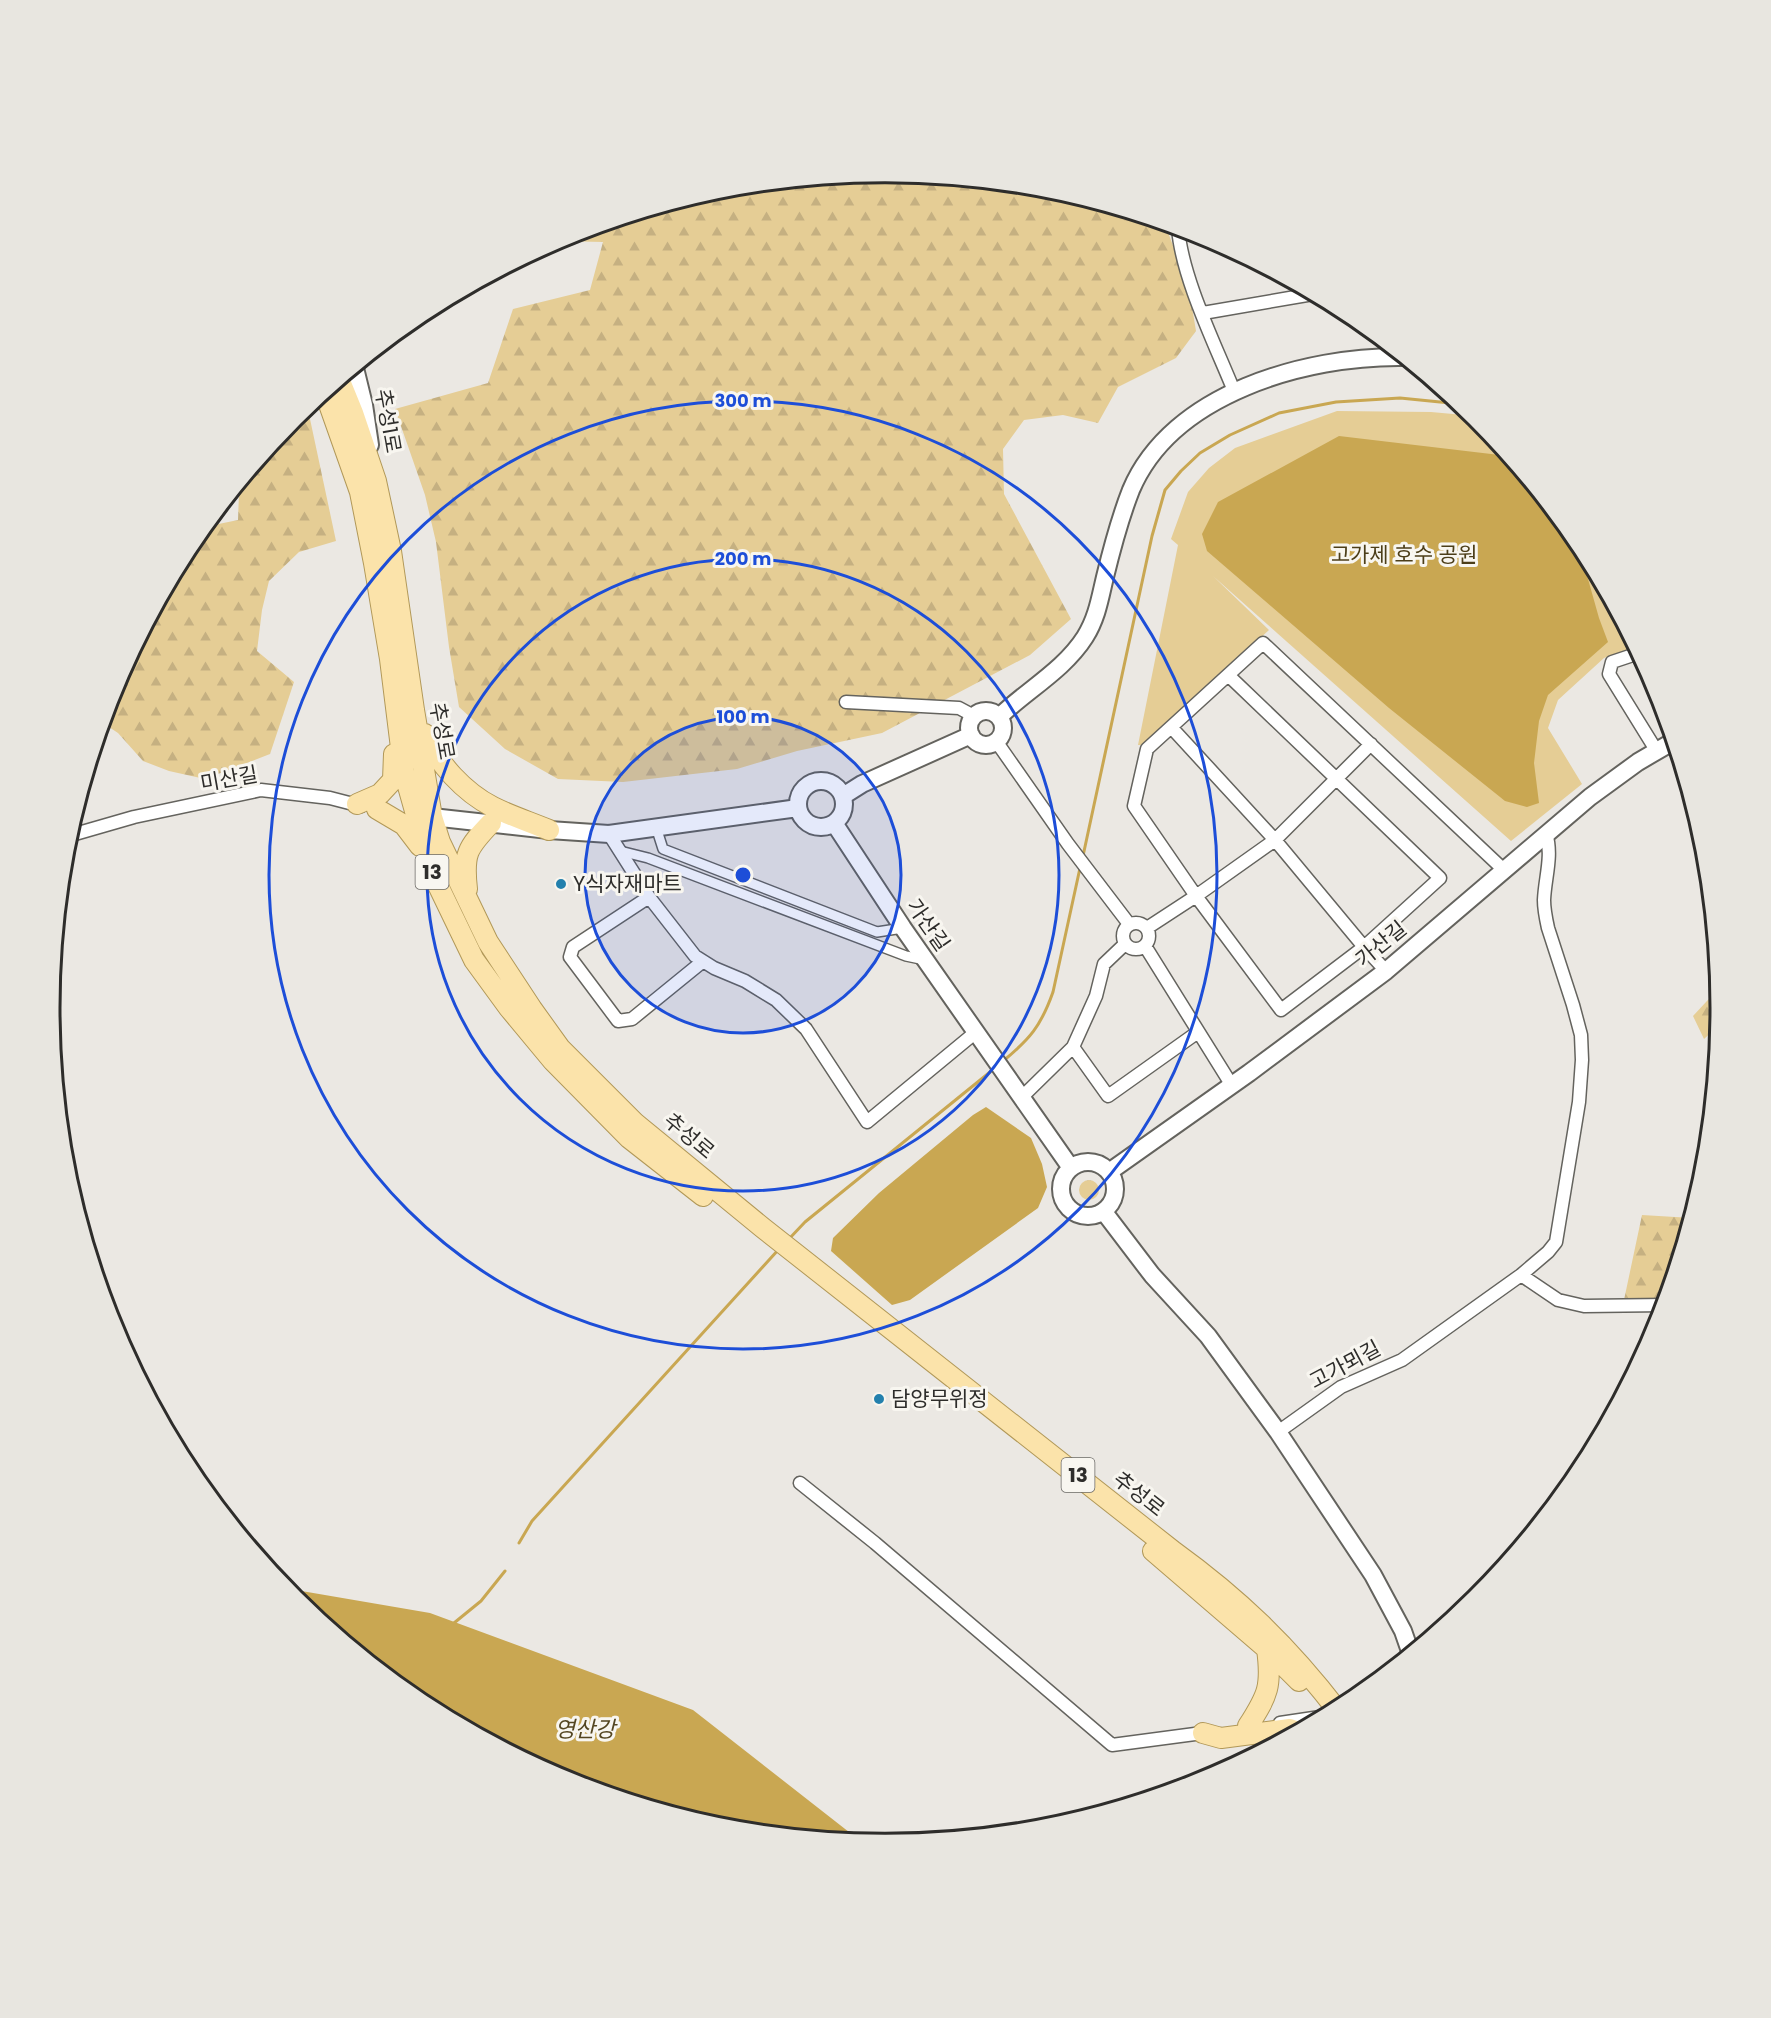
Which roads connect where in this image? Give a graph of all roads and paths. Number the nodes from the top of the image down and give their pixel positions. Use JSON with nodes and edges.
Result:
{"nodes":[{"id":1,"x":1179,"y":237,"type":"edge"},
{"id":2,"x":1301,"y":296,"type":"edge"},
{"id":3,"x":1203,"y":313,"type":"junction"},
{"id":4,"x":1392,"y":357,"type":"edge"},
{"id":5,"x":357,"y":375,"type":"edge"},
{"id":6,"x":342,"y":387,"type":"edge"},
{"id":7,"x":1234,"y":391,"type":"junction"},
{"id":8,"x":328,"y":401,"type":"edge"},
{"id":9,"x":376,"y":481,"type":"junction"},
{"id":10,"x":1631,"y":655,"type":"edge"},
{"id":11,"x":1228,"y":675,"type":"junction"},
{"id":12,"x":846,"y":702,"type":"dead end"},
{"id":13,"x":414,"y":710,"type":"junction"},
{"id":14,"x":974,"y":716,"type":"junction"},
{"id":15,"x":999,"y":717,"type":"junction"},
{"id":16,"x":398,"y":722,"type":"junction"},
{"id":17,"x":1171,"y":727,"type":"junction"},
{"id":18,"x":971,"y":735,"type":"junction"},
{"id":19,"x":996,"y":741,"type":"junction"},
{"id":20,"x":1371,"y":744,"type":"junction"},
{"id":21,"x":1667,"y":744,"type":"edge"},
{"id":22,"x":1656,"y":750,"type":"junction"},
{"id":23,"x":1336,"y":778,"type":"junction"},
{"id":24,"x":843,"y":796,"type":"junction"},
{"id":25,"x":357,"y":804,"type":"junction"},
{"id":26,"x":798,"y":808,"type":"junction"},
{"id":27,"x":377,"y":809,"type":"junction"},
{"id":28,"x":425,"y":818,"type":"junction"},
{"id":29,"x":834,"y":823,"type":"junction"},
{"id":30,"x":491,"y":824,"type":"junction"},
{"id":31,"x":656,"y":827,"type":"junction"},
{"id":32,"x":549,"y":830,"type":"junction"},
{"id":33,"x":79,"y":833,"type":"edge"},
{"id":34,"x":1546,"y":833,"type":"junction"},
{"id":35,"x":609,"y":834,"type":"junction"},
{"id":36,"x":1275,"y":840,"type":"junction"},
{"id":37,"x":620,"y":851,"type":"junction"},
{"id":38,"x":427,"y":854,"type":"junction"},
{"id":39,"x":1504,"y":871,"type":"junction"},
{"id":40,"x":1196,"y":896,"type":"junction"},
{"id":41,"x":649,"y":897,"type":"junction"},
{"id":42,"x":468,"y":900,"type":"junction"},
{"id":43,"x":1129,"y":924,"type":"junction"},
{"id":44,"x":903,"y":928,"type":"junction"},
{"id":45,"x":1147,"y":928,"type":"junction"},
{"id":46,"x":1125,"y":944,"type":"junction"},
{"id":47,"x":1145,"y":946,"type":"junction"},
{"id":48,"x":1364,"y":947,"type":"junction"},
{"id":49,"x":925,"y":960,"type":"junction"},
{"id":50,"x":702,"y":962,"type":"junction"},
{"id":51,"x":1386,"y":971,"type":"junction"},
{"id":52,"x":976,"y":1032,"type":"junction"},
{"id":53,"x":1198,"y":1032,"type":"junction"},
{"id":54,"x":1073,"y":1047,"type":"junction"},
{"id":55,"x":1232,"y":1084,"type":"junction"},
{"id":56,"x":1021,"y":1098,"type":"junction"},
{"id":57,"x":1071,"y":1168,"type":"junction"},
{"id":58,"x":1109,"y":1172,"type":"junction"},
{"id":59,"x":1104,"y":1212,"type":"junction"},
{"id":60,"x":759,"y":1232,"type":"junction"},
{"id":61,"x":797,"y":1262,"type":"junction"},
{"id":62,"x":1521,"y":1275,"type":"junction"},
{"id":63,"x":1655,"y":1305,"type":"edge"},
{"id":64,"x":1278,"y":1432,"type":"junction"},
{"id":65,"x":800,"y":1483,"type":"dead end"},
{"id":66,"x":1409,"y":1647,"type":"edge"},
{"id":67,"x":1267,"y":1649,"type":"junction"},
{"id":68,"x":1332,"y":1703,"type":"edge"},
{"id":69,"x":1322,"y":1709,"type":"edge"},
{"id":70,"x":1307,"y":1719,"type":"edge"},
{"id":71,"x":1248,"y":1726,"type":"junction"},
{"id":72,"x":1288,"y":1729,"type":"edge"},
{"id":73,"x":1203,"y":1734,"type":"junction"}],
"edges":[{"from":1,"to":3,"type":"street"},
{"from":2,"to":3,"type":"street"},
{"from":3,"to":7,"type":"street"},
{"from":4,"to":7,"type":"street"},
{"from":5,"to":9,"type":"street","name":"추성1로"},
{"from":6,"to":9,"type":"main road","name":"추성로","number":"13"},
{"from":7,"to":15,"type":"street"},
{"from":8,"to":16,"type":"main road","name":"추성로","number":"13"},
{"from":9,"to":13,"type":"main road","name":"추성로","number":"13"},
{"from":10,"to":22,"type":"street"},
{"from":11,"to":17,"type":"street"},
{"from":11,"to":20,"type":"street"},
{"from":11,"to":23,"type":"street"},
{"from":12,"to":14,"type":"street"},
{"from":13,"to":28,"type":"main road","name":"추성로","number":"13"},
{"from":13,"to":32,"type":"main road"},
{"from":14,"to":15,"type":"street"},
{"from":14,"to":18,"type":"street"},
{"from":15,"to":19,"type":"street"},
{"from":16,"to":25,"type":"main road"},
{"from":16,"to":28,"type":"main road","name":"추성로","number":"13"},
{"from":17,"to":36,"type":"street"},
{"from":17,"to":40,"type":"street"},
{"from":18,"to":19,"type":"street"},
{"from":18,"to":24,"type":"street"},
{"from":19,"to":43,"type":"street"},
{"from":20,"to":23,"type":"street"},
{"from":20,"to":39,"type":"street"},
{"from":21,"to":22,"type":"street","name":"가산길"},
{"from":22,"to":34,"type":"street","name":"가산길"},
{"from":23,"to":36,"type":"street"},
{"from":23,"to":48,"type":"street"},
{"from":24,"to":26,"type":"street"},
{"from":24,"to":29,"type":"street"},
{"from":25,"to":27,"type":"street","name":"미산길"},
{"from":25,"to":33,"type":"street","name":"미산길"},
{"from":26,"to":29,"type":"street"},
{"from":26,"to":31,"type":"street"},
{"from":27,"to":28,"type":"street","name":"미산길"},
{"from":27,"to":38,"type":"main road"},
{"from":28,"to":30,"type":"street"},
{"from":28,"to":38,"type":"main road","name":"추성로","number":"13"},
{"from":28,"to":42,"type":"main road","name":"추성로","number":"13"},
{"from":29,"to":44,"type":"street","name":"가산길"},
{"from":30,"to":32,"type":"street"},
{"from":30,"to":42,"type":"main road"},
{"from":31,"to":35,"type":"street"},
{"from":31,"to":44,"type":"street"},
{"from":32,"to":35,"type":"street"},
{"from":34,"to":39,"type":"street","name":"가산길"},
{"from":34,"to":62,"type":"street","name":"고가뫼길"},
{"from":35,"to":37,"type":"street"},
{"from":36,"to":40,"type":"street"},
{"from":36,"to":48,"type":"street"},
{"from":37,"to":41,"type":"street"},
{"from":37,"to":49,"type":"street"},
{"from":38,"to":60,"type":"main road","name":"추성로","number":"13"},
{"from":39,"to":51,"type":"street","name":"가산길"},
{"from":40,"to":45,"type":"street"},
{"from":40,"to":48,"type":"street"},
{"from":41,"to":50,"type":"street"},
{"from":41,"to":50,"type":"street"},
{"from":42,"to":60,"type":"main road","name":"추성로","number":"13"},
{"from":43,"to":45,"type":"street"},
{"from":43,"to":46,"type":"street"},
{"from":44,"to":49,"type":"street","name":"가산길"},
{"from":45,"to":47,"type":"street"},
{"from":46,"to":47,"type":"street"},
{"from":46,"to":54,"type":"street"},
{"from":47,"to":53,"type":"street"},
{"from":48,"to":51,"type":"street"},
{"from":49,"to":52,"type":"street","name":"가산길"},
{"from":50,"to":52,"type":"street"},
{"from":51,"to":55,"type":"street","name":"가산길"},
{"from":52,"to":56,"type":"street","name":"가산길"},
{"from":53,"to":54,"type":"street"},
{"from":53,"to":55,"type":"street"},
{"from":54,"to":56,"type":"street"},
{"from":55,"to":58,"type":"street","name":"가산길"},
{"from":56,"to":57,"type":"street","name":"가산길"},
{"from":57,"to":58,"type":"street"},
{"from":57,"to":59,"type":"street"},
{"from":58,"to":59,"type":"street"},
{"from":59,"to":64,"type":"street"},
{"from":60,"to":61,"type":"main road","name":"추성로","number":"13"},
{"from":61,"to":67,"type":"main road","name":"추성로","number":"13"},
{"from":61,"to":68,"type":"main road","name":"추성로","number":"13"},
{"from":62,"to":63,"type":"street"},
{"from":62,"to":64,"type":"street","name":"고가뫼길"},
{"from":64,"to":66,"type":"street"},
{"from":65,"to":73,"type":"street"},
{"from":67,"to":69,"type":"main road","name":"추성로","number":"13"},
{"from":67,"to":71,"type":"main road"},
{"from":70,"to":71,"type":"street"},
{"from":71,"to":73,"type":"street"},
{"from":72,"to":73,"type":"main road"}]}
